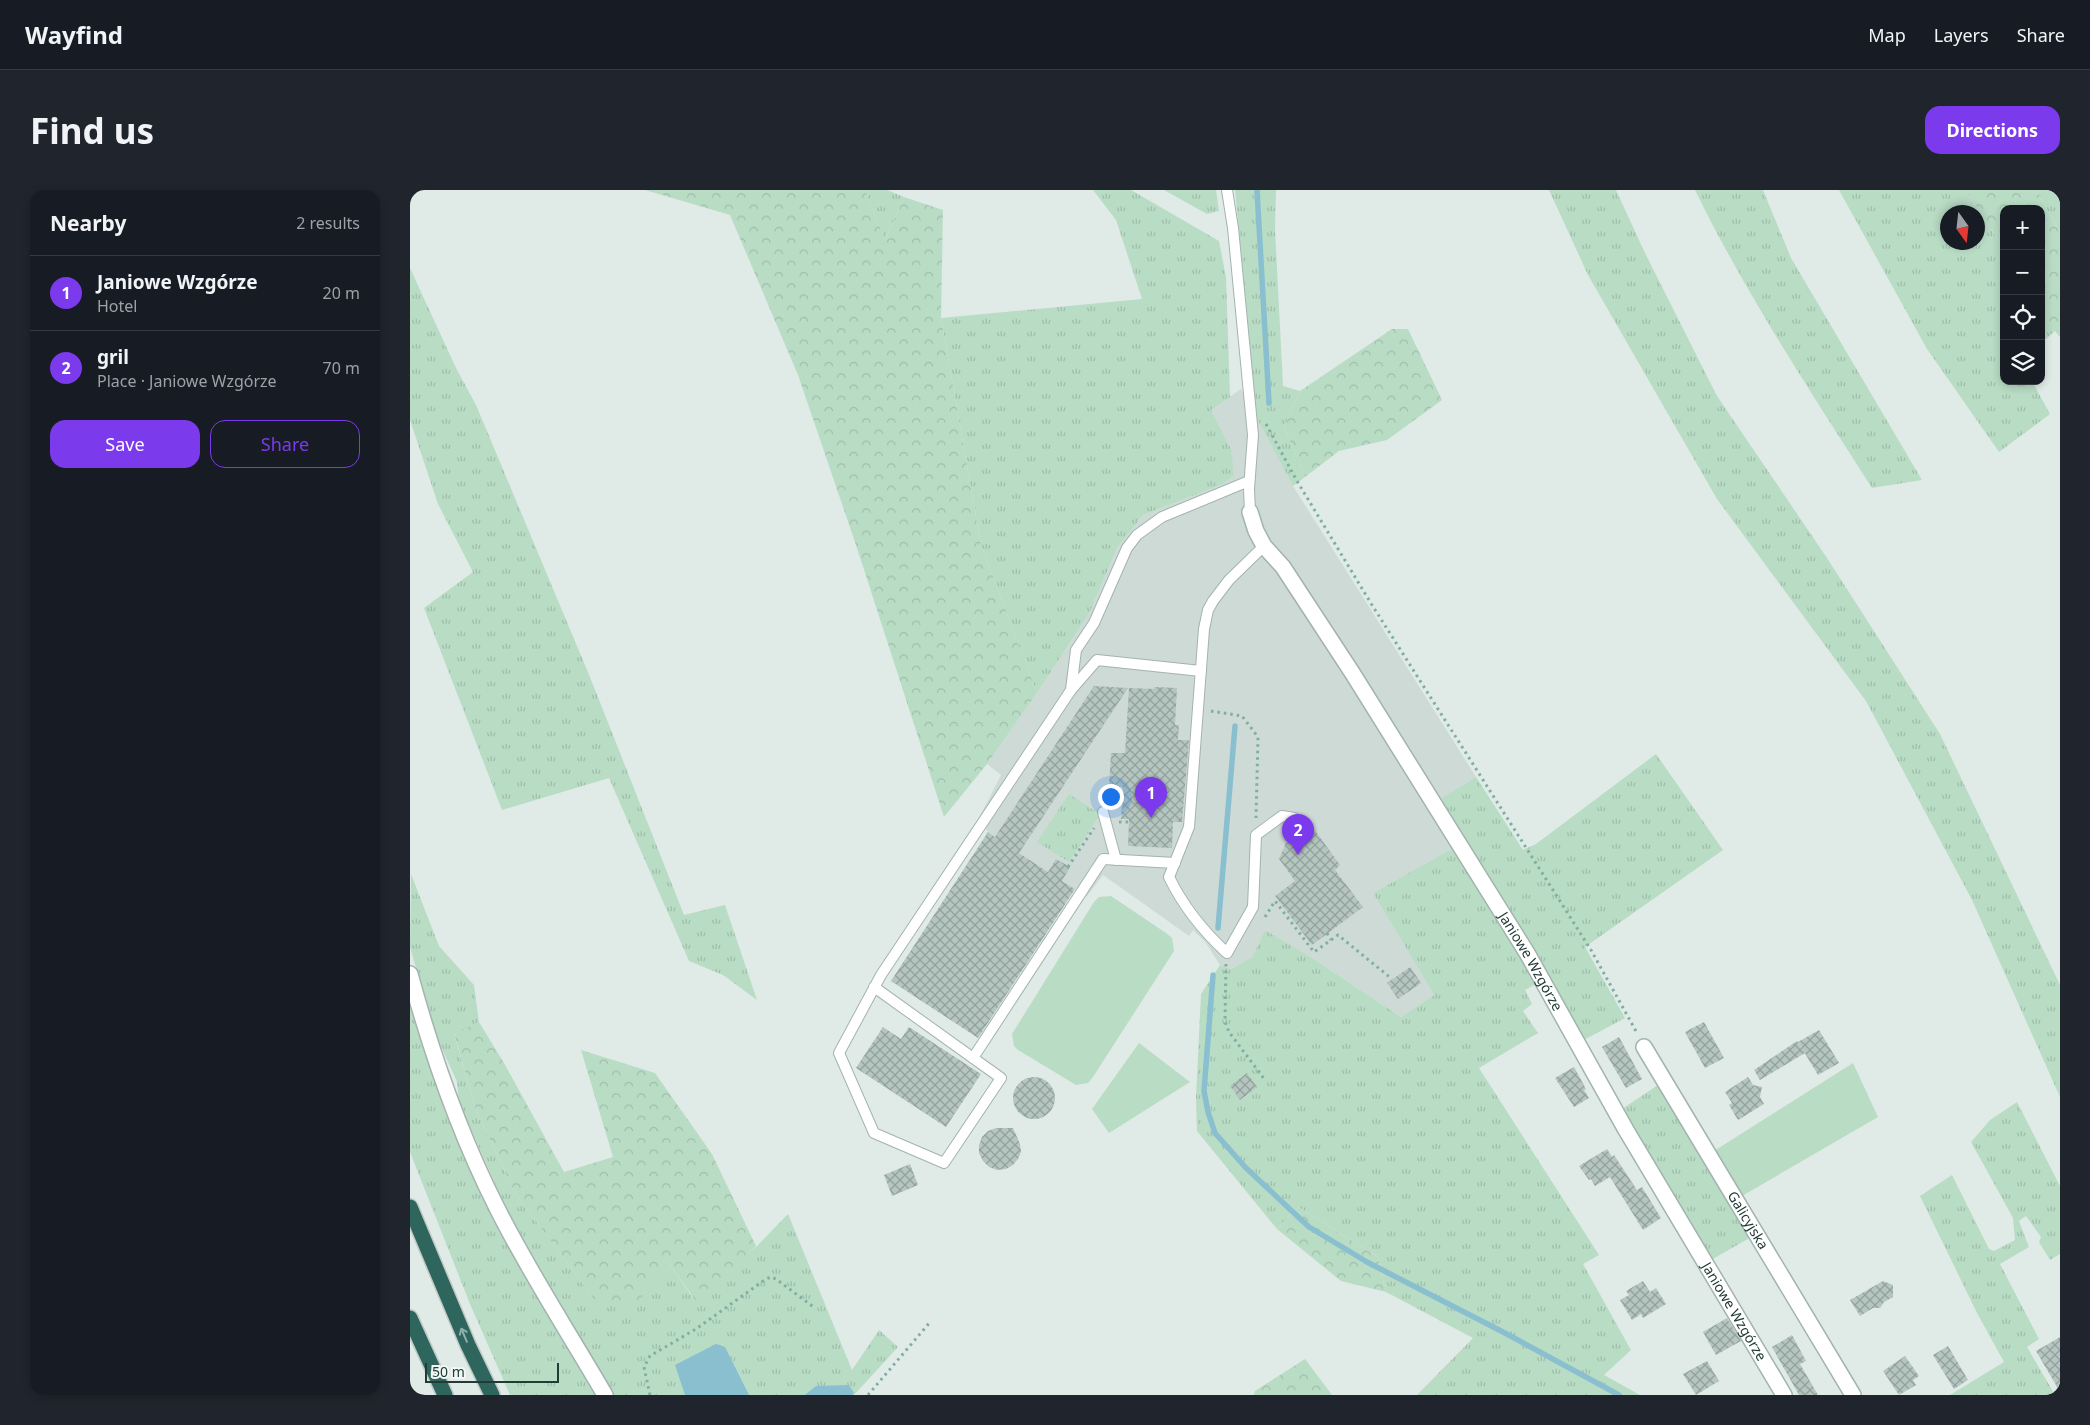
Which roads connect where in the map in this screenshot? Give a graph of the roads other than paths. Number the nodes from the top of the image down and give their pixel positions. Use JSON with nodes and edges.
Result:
{"nodes":[{"id":1,"x":1227,"y":190,"type":"edge"},
{"id":2,"x":1249,"y":481,"type":"junction"},
{"id":3,"x":1250,"y":512,"type":"joint"},
{"id":4,"x":1264,"y":546,"type":"junction"},
{"id":5,"x":1201,"y":671,"type":"junction"},
{"id":6,"x":1071,"y":690,"type":"junction"},
{"id":7,"x":1103,"y":812,"type":"dead end"},
{"id":8,"x":1294,"y":818,"type":"dead end"},
{"id":9,"x":1116,"y":860,"type":"junction"},
{"id":10,"x":1175,"y":862,"type":"junction"},
{"id":11,"x":410,"y":974,"type":"edge"},
{"id":12,"x":874,"y":988,"type":"junction"},
{"id":13,"x":1644,"y":1047,"type":"road end"},
{"id":14,"x":973,"y":1058,"type":"junction"},
{"id":15,"x":410,"y":1207,"type":"edge"},
{"id":16,"x":410,"y":1318,"type":"edge"},
{"id":17,"x":445,"y":1395,"type":"edge"},
{"id":18,"x":492,"y":1395,"type":"edge"},
{"id":19,"x":605,"y":1395,"type":"edge"},
{"id":20,"x":1784,"y":1395,"type":"edge"},
{"id":21,"x":1853,"y":1395,"type":"edge"}],
"edges":[{"from":1,"to":2,"type":"lane"},
{"from":2,"to":3,"type":"lane"},
{"from":2,"to":6,"type":"lane"},
{"from":3,"to":4,"type":"street","name":"Janiowe Wzgórze"},
{"from":4,"to":5,"type":"lane"},
{"from":4,"to":20,"type":"street","name":"Janiowe Wzgórze"},
{"from":5,"to":6,"type":"lane"},
{"from":5,"to":10,"type":"lane"},
{"from":6,"to":12,"type":"lane"},
{"from":7,"to":9,"type":"lane"},
{"from":8,"to":10,"type":"lane"},
{"from":9,"to":10,"type":"lane"},
{"from":9,"to":14,"type":"lane"},
{"from":11,"to":19,"type":"street"},
{"from":12,"to":14,"type":"lane"},
{"from":12,"to":14,"type":"lane"},
{"from":13,"to":21,"type":"street","name":"Galicyjska"},
{"from":18,"to":15,"type":"highway","one_way":true},
{"from":16,"to":17,"type":"highway"}]}
